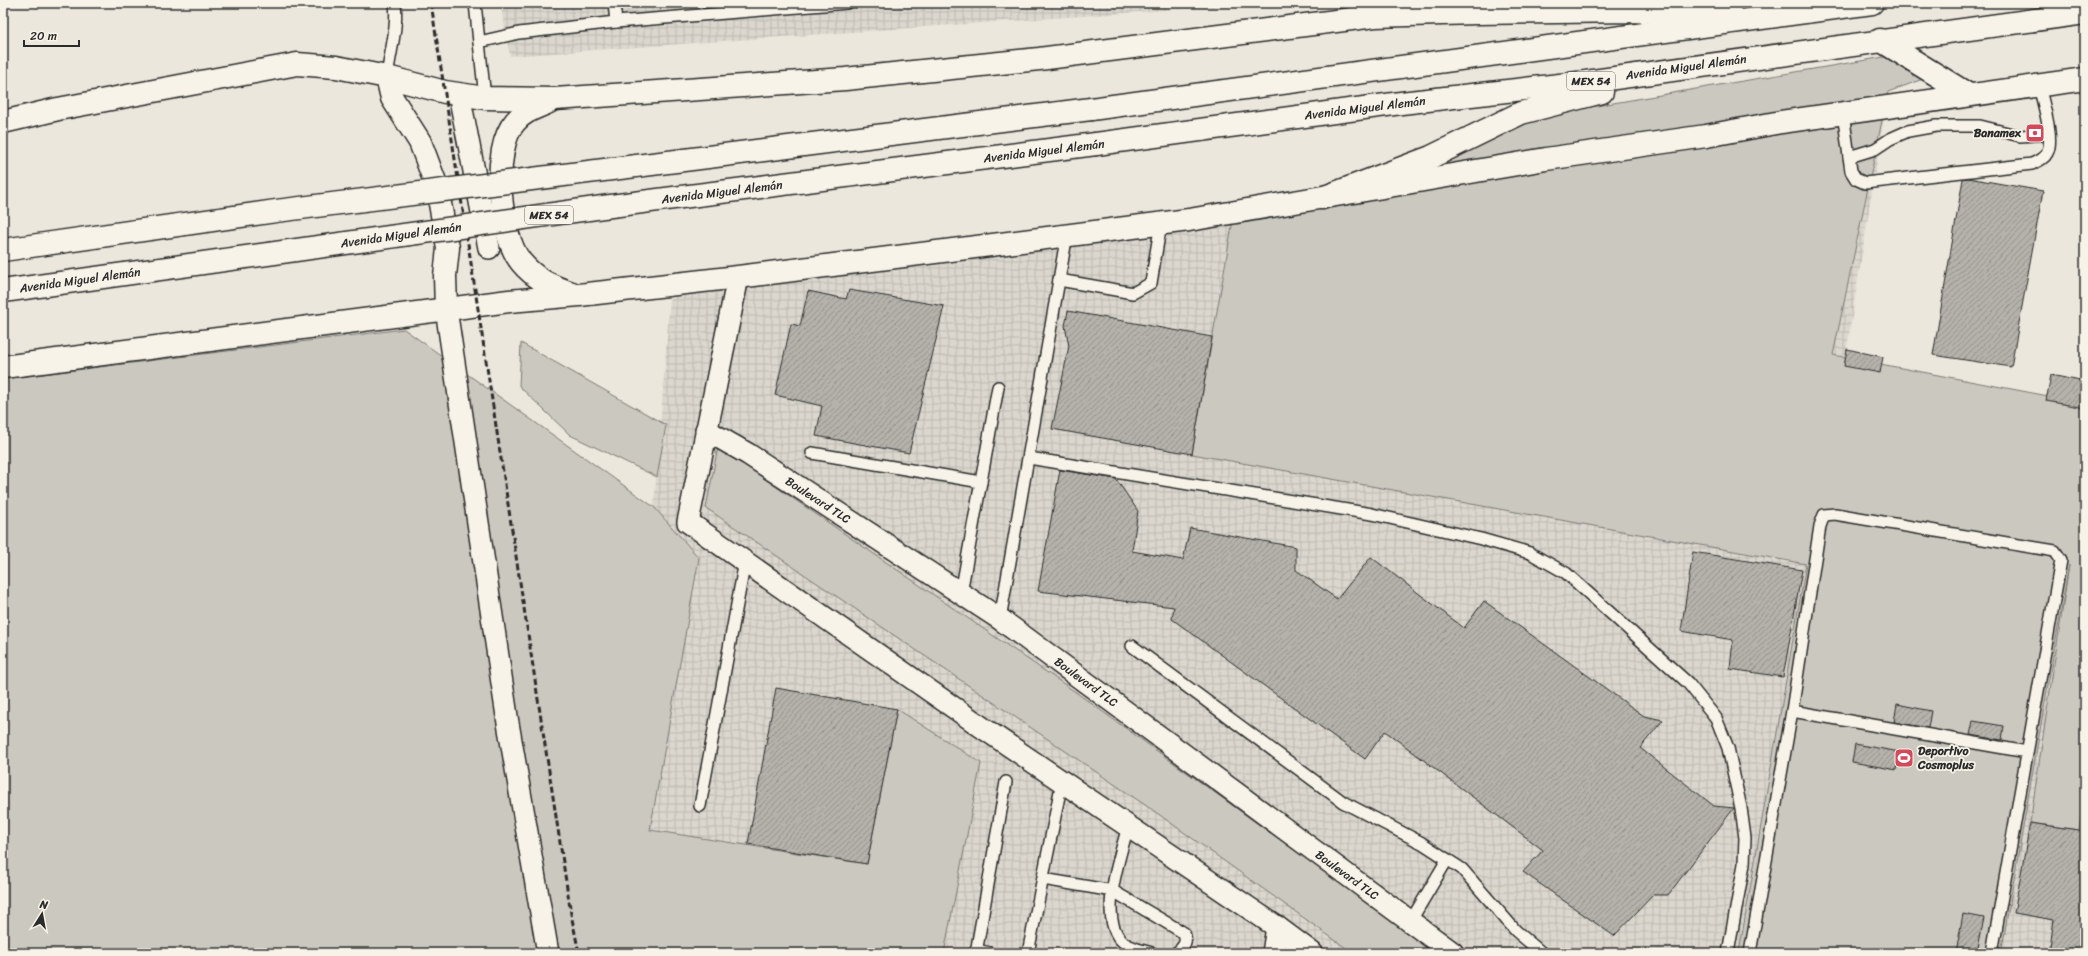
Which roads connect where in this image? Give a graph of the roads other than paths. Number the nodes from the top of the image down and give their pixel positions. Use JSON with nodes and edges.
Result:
{"nodes":[{"id":1,"x":395,"y":3,"type":"edge"},
{"id":2,"x":475,"y":3,"type":"edge"},
{"id":3,"x":614,"y":3,"type":"edge"},
{"id":4,"x":847,"y":3,"type":"edge"},
{"id":5,"x":1677,"y":3,"type":"edge"},
{"id":6,"x":1872,"y":3,"type":"edge"},
{"id":7,"x":820,"y":4,"type":"edge"},
{"id":8,"x":1595,"y":7,"type":"edge"},
{"id":9,"x":1475,"y":8,"type":"edge"},
{"id":10,"x":1372,"y":10,"type":"edge"},
{"id":11,"x":1773,"y":16,"type":"junction"},
{"id":12,"x":2080,"y":16,"type":"edge"},
{"id":13,"x":616,"y":22,"type":"junction"},
{"id":14,"x":1880,"y":40,"type":"junction"},
{"id":15,"x":479,"y":42,"type":"junction"},
{"id":16,"x":1796,"y":52,"type":"junction"},
{"id":17,"x":387,"y":77,"type":"junction"},
{"id":18,"x":2085,"y":79,"type":"edge"},
{"id":19,"x":2039,"y":86,"type":"junction"},
{"id":20,"x":459,"y":94,"type":"junction"},
{"id":21,"x":1969,"y":96,"type":"junction"},
{"id":22,"x":485,"y":98,"type":"junction"},
{"id":23,"x":555,"y":99,"type":"junction"},
{"id":24,"x":1843,"y":114,"type":"junction"},
{"id":25,"x":3,"y":122,"type":"edge"},
{"id":26,"x":2049,"y":134,"type":"junction"},
{"id":27,"x":1849,"y":158,"type":"junction"},
{"id":28,"x":1322,"y":198,"type":"junction"},
{"id":29,"x":1161,"y":223,"type":"junction"},
{"id":30,"x":1067,"y":234,"type":"junction"},
{"id":31,"x":489,"y":248,"type":"dead end"},
{"id":32,"x":3,"y":250,"type":"edge"},
{"id":33,"x":738,"y":277,"type":"junction"},
{"id":34,"x":1059,"y":280,"type":"junction"},
{"id":35,"x":3,"y":291,"type":"edge"},
{"id":36,"x":579,"y":295,"type":"junction"},
{"id":37,"x":446,"y":309,"type":"junction"},
{"id":38,"x":3,"y":367,"type":"edge"},
{"id":39,"x":998,"y":387,"type":"dead end"},
{"id":40,"x":706,"y":430,"type":"junction"},
{"id":41,"x":812,"y":453,"type":"dead end"},
{"id":42,"x":1029,"y":458,"type":"junction"},
{"id":43,"x":981,"y":482,"type":"junction"},
{"id":44,"x":745,"y":561,"type":"junction"},
{"id":45,"x":960,"y":593,"type":"junction"},
{"id":46,"x":1000,"y":619,"type":"junction"},
{"id":47,"x":1132,"y":646,"type":"dead end"},
{"id":48,"x":1792,"y":711,"type":"junction"},
{"id":49,"x":2027,"y":752,"type":"junction"},
{"id":50,"x":1062,"y":781,"type":"junction"},
{"id":51,"x":1006,"y":782,"type":"dead end"},
{"id":52,"x":700,"y":806,"type":"dead end"},
{"id":53,"x":1128,"y":826,"type":"junction"},
{"id":54,"x":1447,"y":860,"type":"junction"},
{"id":55,"x":1043,"y":879,"type":"junction"},
{"id":56,"x":1113,"y":891,"type":"junction"},
{"id":57,"x":1410,"y":922,"type":"junction"},
{"id":58,"x":1277,"y":927,"type":"junction"},
{"id":59,"x":976,"y":952,"type":"edge"},
{"id":60,"x":548,"y":953,"type":"edge"},
{"id":61,"x":990,"y":953,"type":"edge"},
{"id":62,"x":1028,"y":953,"type":"edge"},
{"id":63,"x":1152,"y":953,"type":"edge"},
{"id":64,"x":1176,"y":953,"type":"edge"},
{"id":65,"x":1273,"y":953,"type":"edge"},
{"id":66,"x":1312,"y":953,"type":"edge"},
{"id":67,"x":1453,"y":953,"type":"edge"},
{"id":68,"x":1542,"y":953,"type":"edge"},
{"id":69,"x":1728,"y":953,"type":"edge"},
{"id":70,"x":1750,"y":953,"type":"edge"},
{"id":71,"x":1992,"y":953,"type":"edge"}],
"edges":[{"from":1,"to":17,"type":"lane"},
{"from":2,"to":15,"type":"lane"},
{"from":3,"to":13,"type":"lane"},
{"from":4,"to":7,"type":"lane"},
{"from":5,"to":8,"type":"street"},
{"from":6,"to":11,"type":"main road"},
{"from":7,"to":13,"type":"lane"},
{"from":8,"to":9,"type":"main road"},
{"from":8,"to":11,"type":"main road"},
{"from":9,"to":10,"type":"main road"},
{"from":10,"to":23,"type":"main road"},
{"from":11,"to":32,"type":"main road","bridge":true},
{"from":12,"to":14,"type":"main road","name":"Avenida Miguel Alemán","number":"MEX 54"},
{"from":13,"to":15,"type":"lane"},
{"from":14,"to":16,"type":"main road","name":"Avenida Miguel Alemán","number":"MEX 54"},
{"from":14,"to":21,"type":"main road"},
{"from":15,"to":22,"type":"lane"},
{"from":16,"to":28,"type":"main road"},
{"from":16,"to":35,"type":"main road","name":"Avenida Miguel Alemán","number":"MEX 54","bridge":true},
{"from":17,"to":20,"type":"main road"},
{"from":17,"to":25,"type":"main road"},
{"from":17,"to":37,"type":"main road"},
{"from":18,"to":19,"type":"main road"},
{"from":19,"to":21,"type":"main road"},
{"from":19,"to":26,"type":"lane"},
{"from":20,"to":22,"type":"main road"},
{"from":20,"to":31,"type":"street"},
{"from":21,"to":24,"type":"main road"},
{"from":22,"to":23,"type":"main road"},
{"from":23,"to":36,"type":"main road"},
{"from":24,"to":27,"type":"lane"},
{"from":24,"to":28,"type":"main road"},
{"from":26,"to":27,"type":"lane"},
{"from":26,"to":27,"type":"lane"},
{"from":28,"to":29,"type":"main road"},
{"from":29,"to":30,"type":"main road"},
{"from":29,"to":34,"type":"lane"},
{"from":30,"to":33,"type":"main road"},
{"from":30,"to":34,"type":"lane"},
{"from":33,"to":36,"type":"main road"},
{"from":33,"to":40,"type":"street"},
{"from":34,"to":42,"type":"lane"},
{"from":36,"to":37,"type":"main road"},
{"from":37,"to":38,"type":"main road"},
{"from":37,"to":60,"type":"street"},
{"from":39,"to":43,"type":"lane"},
{"from":40,"to":44,"type":"street"},
{"from":40,"to":45,"type":"street","name":"Boulevard TLC"},
{"from":41,"to":43,"type":"lane"},
{"from":42,"to":46,"type":"lane"},
{"from":42,"to":69,"type":"lane"},
{"from":43,"to":45,"type":"lane"},
{"from":44,"to":50,"type":"street"},
{"from":44,"to":52,"type":"lane"},
{"from":45,"to":46,"type":"street","name":"Boulevard TLC"},
{"from":46,"to":57,"type":"street","name":"Boulevard TLC"},
{"from":47,"to":54,"type":"lane"},
{"from":48,"to":49,"type":"lane"},
{"from":48,"to":49,"type":"lane"},
{"from":48,"to":70,"type":"lane"},
{"from":49,"to":71,"type":"lane"},
{"from":50,"to":53,"type":"street"},
{"from":50,"to":55,"type":"lane"},
{"from":51,"to":59,"type":"lane"},
{"from":53,"to":56,"type":"lane"},
{"from":53,"to":58,"type":"street"},
{"from":54,"to":57,"type":"lane"},
{"from":54,"to":68,"type":"lane"},
{"from":55,"to":56,"type":"lane"},
{"from":55,"to":62,"type":"lane"},
{"from":56,"to":63,"type":"lane"},
{"from":56,"to":64,"type":"lane"},
{"from":57,"to":67,"type":"street","name":"Boulevard TLC"},
{"from":58,"to":65,"type":"street"},
{"from":58,"to":66,"type":"street"},
{"from":59,"to":61,"type":"lane"}]}
